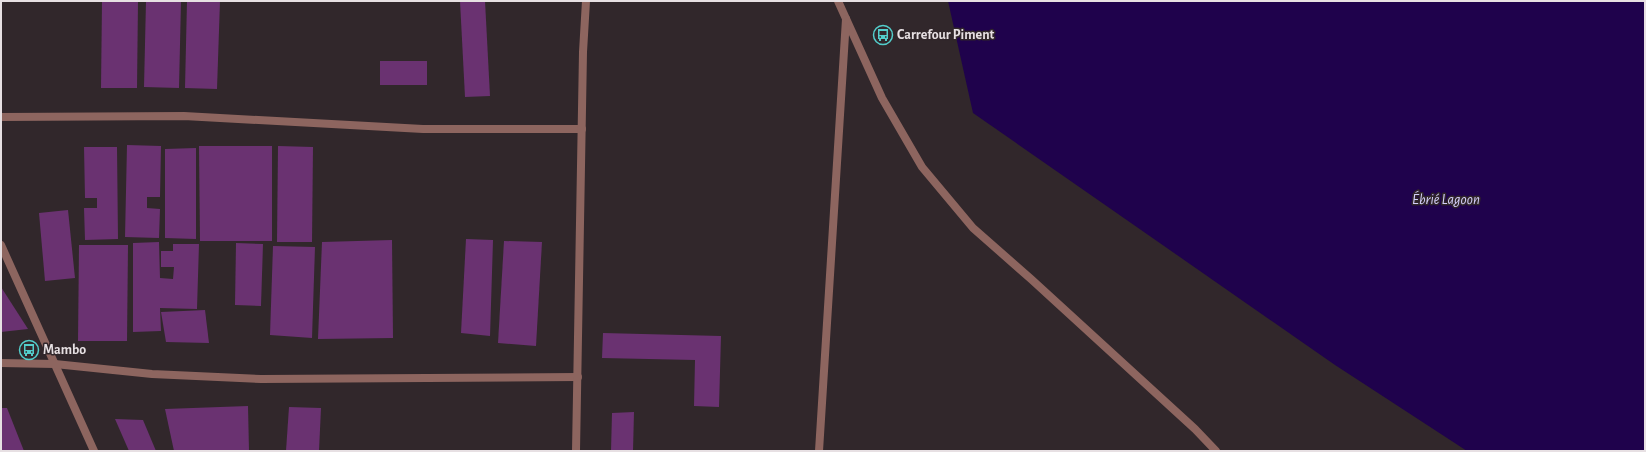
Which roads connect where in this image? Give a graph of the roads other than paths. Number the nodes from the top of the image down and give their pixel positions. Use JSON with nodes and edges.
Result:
{"nodes":[{"id":1,"x":586,"y":1,"type":"edge"},
{"id":2,"x":838,"y":1,"type":"edge"},
{"id":3,"x":846,"y":18,"type":"junction"},
{"id":4,"x":1,"y":117,"type":"edge"},
{"id":5,"x":582,"y":129,"type":"junction"},
{"id":6,"x":1,"y":245,"type":"edge"},
{"id":7,"x":1,"y":364,"type":"edge"},
{"id":8,"x":55,"y":364,"type":"junction"},
{"id":9,"x":578,"y":377,"type":"junction"},
{"id":10,"x":94,"y":451,"type":"edge"},
{"id":11,"x":576,"y":451,"type":"edge"},
{"id":12,"x":819,"y":451,"type":"edge"},
{"id":13,"x":1216,"y":451,"type":"edge"}],
"edges":[{"from":1,"to":5,"type":"street"},
{"from":2,"to":3,"type":"street"},
{"from":3,"to":12,"type":"street"},
{"from":3,"to":13,"type":"street"},
{"from":4,"to":5,"type":"street"},
{"from":5,"to":9,"type":"street"},
{"from":6,"to":8,"type":"street"},
{"from":7,"to":8,"type":"street"},
{"from":8,"to":9,"type":"street"},
{"from":8,"to":10,"type":"street"},
{"from":9,"to":11,"type":"street"}]}
